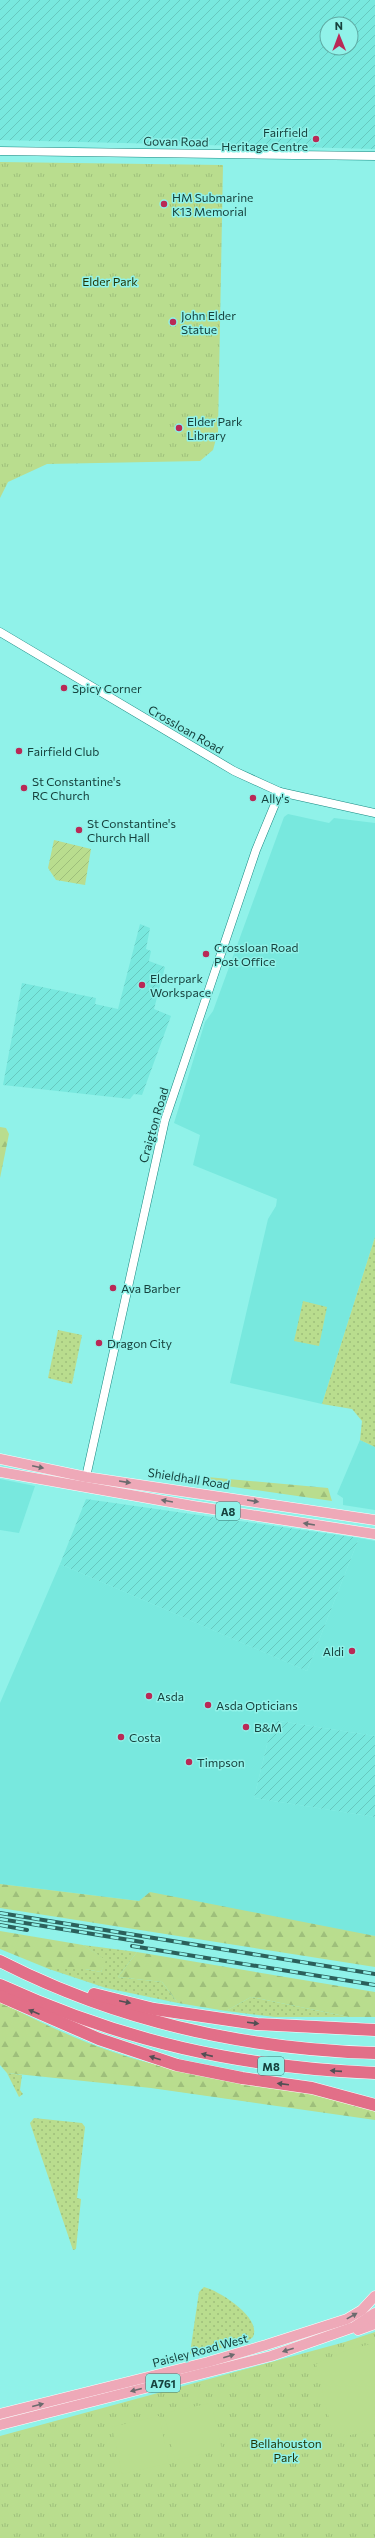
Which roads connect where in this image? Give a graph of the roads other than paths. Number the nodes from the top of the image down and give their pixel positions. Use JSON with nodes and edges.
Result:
{"nodes":[{"id":1,"x":0,"y":151,"type":"edge"},
{"id":2,"x":375,"y":156,"type":"edge"},
{"id":3,"x":0,"y":632,"type":"edge"},
{"id":4,"x":280,"y":792,"type":"junction"},
{"id":5,"x":375,"y":813,"type":"edge"},
{"id":6,"x":0,"y":1459,"type":"edge"},
{"id":7,"x":0,"y":1472,"type":"edge"},
{"id":8,"x":86,"y":1477,"type":"junction"},
{"id":9,"x":196,"y":1493,"type":"junction"},
{"id":10,"x":193,"y":1506,"type":"junction"},
{"id":11,"x":328,"y":1513,"type":"junction"},
{"id":12,"x":375,"y":1520,"type":"edge"},
{"id":13,"x":326,"y":1526,"type":"junction"},
{"id":14,"x":375,"y":1534,"type":"edge"},
{"id":15,"x":0,"y":1961,"type":"edge"},
{"id":16,"x":33,"y":1977,"type":"junction"},
{"id":17,"x":0,"y":1985,"type":"edge"},
{"id":18,"x":0,"y":1996,"type":"edge"},
{"id":19,"x":375,"y":2024,"type":"edge"},
{"id":20,"x":349,"y":2028,"type":"junction"},
{"id":21,"x":375,"y":2030,"type":"edge"},
{"id":22,"x":375,"y":2054,"type":"edge"},
{"id":23,"x":375,"y":2073,"type":"edge"},
{"id":24,"x":312,"y":2088,"type":"junction"},
{"id":25,"x":375,"y":2094,"type":"edge"},
{"id":26,"x":375,"y":2104,"type":"edge"},
{"id":27,"x":375,"y":2296,"type":"edge"},
{"id":28,"x":375,"y":2313,"type":"edge"},
{"id":29,"x":375,"y":2324,"type":"edge"},
{"id":30,"x":325,"y":2338,"type":"junction"},
{"id":31,"x":0,"y":2414,"type":"edge"},
{"id":32,"x":0,"y":2425,"type":"edge"}],
"edges":[{"from":1,"to":2,"type":"street","name":"Govan Road"},
{"from":3,"to":4,"type":"street","name":"Crossloan Road"},
{"from":4,"to":5,"type":"street","name":"Crossloan Road"},
{"from":4,"to":8,"type":"street","name":"Craigton Road"},
{"from":6,"to":8,"type":"main road","name":"Shieldhall Road","number":"A8","one_way":true},
{"from":10,"to":7,"type":"main road","number":"A8","one_way":true},
{"from":8,"to":9,"type":"main road","name":"Shieldhall Road","number":"A8","one_way":true},
{"from":9,"to":10,"type":"main road"},
{"from":9,"to":11,"type":"main road","name":"Shieldhall Road","number":"A8","one_way":true},
{"from":13,"to":10,"type":"main road","number":"A8","one_way":true},
{"from":11,"to":12,"type":"main road","name":"Shieldhall Road","number":"A8"},
{"from":11,"to":13,"type":"main road"},
{"from":13,"to":14,"type":"main road","number":"A8"},
{"from":15,"to":16,"type":"highway","number":"M8"},
{"from":16,"to":20,"type":"highway","one_way":true},
{"from":16,"to":22,"type":"highway","number":"M8"},
{"from":23,"to":17,"type":"highway","number":"M8","one_way":true},
{"from":24,"to":18,"type":"highway","one_way":true},
{"from":19,"to":20,"type":"highway"},
{"from":20,"to":21,"type":"highway"},
{"from":24,"to":25,"type":"highway"},
{"from":24,"to":26,"type":"highway"},
{"from":31,"to":27,"type":"main road","name":"Paisley Road West","number":"A761","one_way":true},
{"from":28,"to":30,"type":"main road","name":"Paisley Road West","number":"A761"},
{"from":29,"to":30,"type":"main road"},
{"from":30,"to":32,"type":"main road","name":"Paisley Road West","number":"A761","one_way":true}]}
